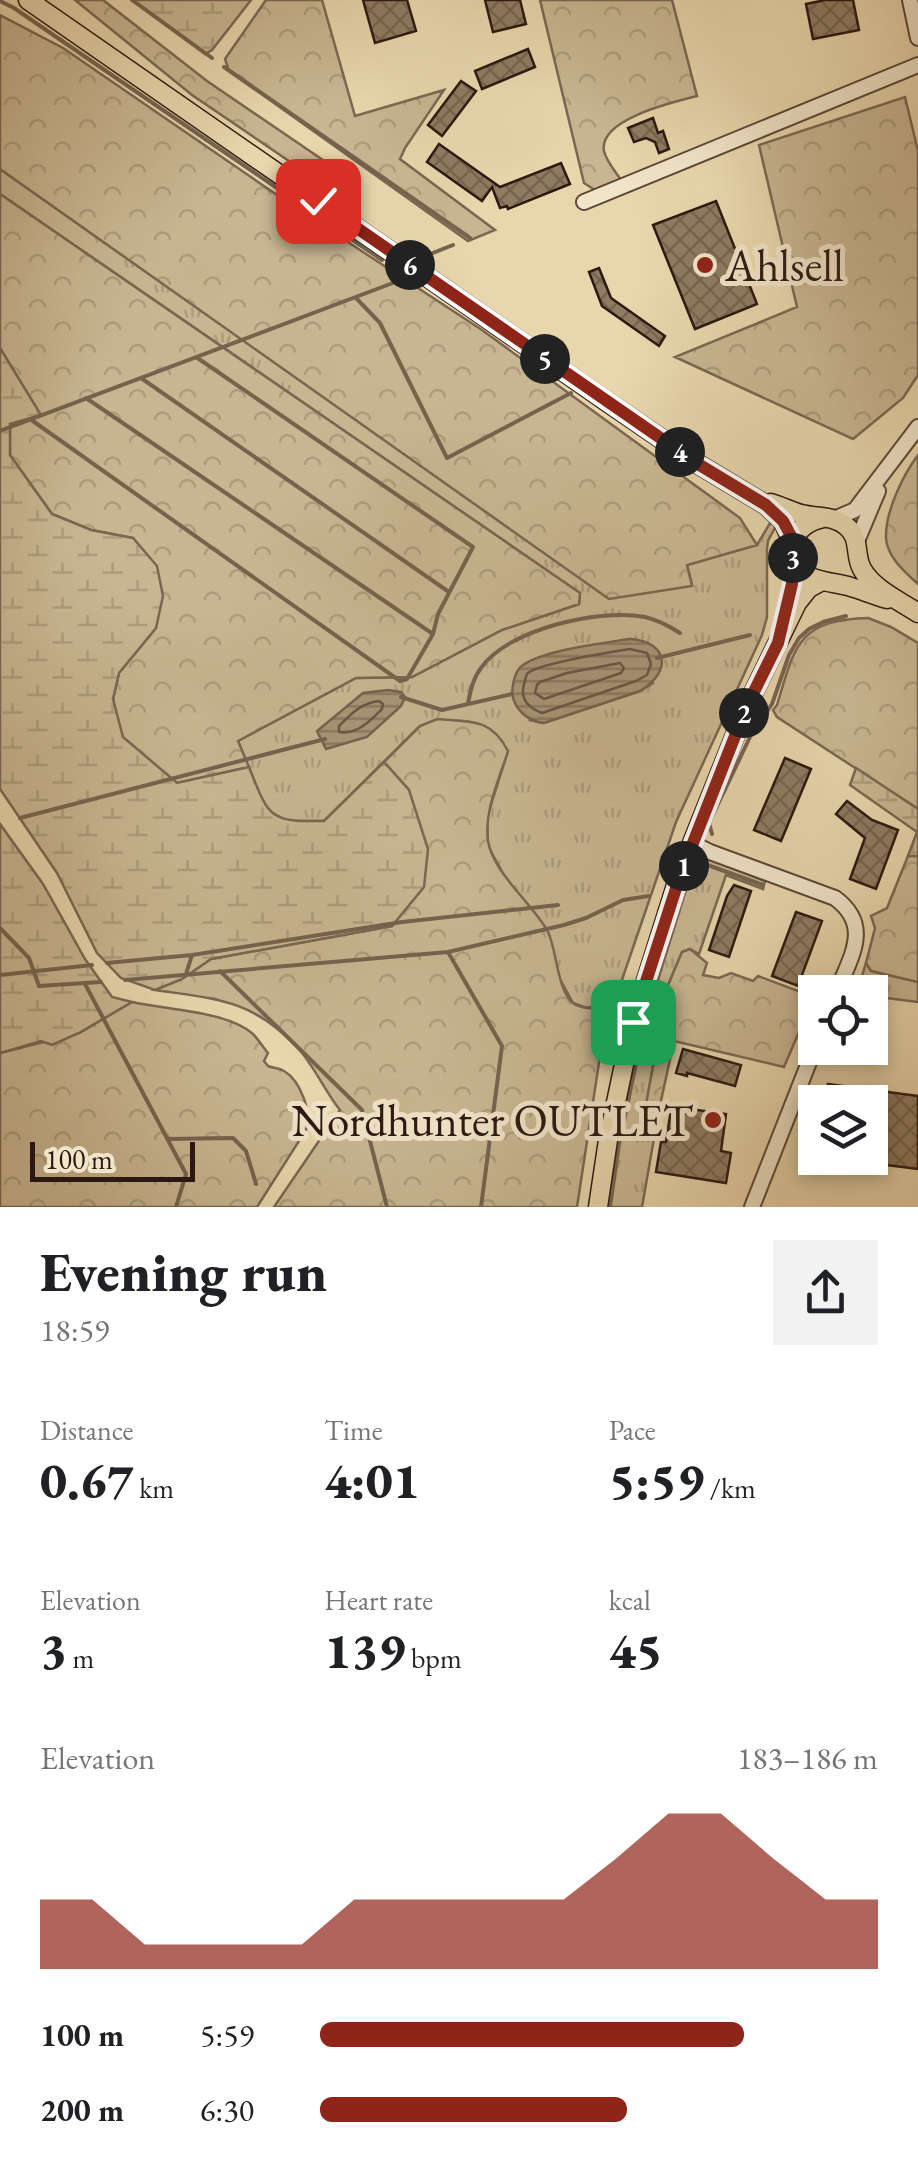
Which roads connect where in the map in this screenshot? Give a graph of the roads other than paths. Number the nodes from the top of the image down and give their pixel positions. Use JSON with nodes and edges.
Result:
{"nodes":[{"id":1,"x":28,"y":0,"type":"edge"},
{"id":2,"x":910,"y":0,"type":"edge"},
{"id":3,"x":918,"y":38,"type":"edge"},
{"id":4,"x":918,"y":65,"type":"edge"},
{"id":5,"x":584,"y":202,"type":"dead end"},
{"id":6,"x":918,"y":426,"type":"edge"},
{"id":7,"x":886,"y":470,"type":"junction"},
{"id":8,"x":751,"y":496,"type":"junction"},
{"id":9,"x":828,"y":518,"type":"junction"},
{"id":10,"x":857,"y":547,"type":"junction"},
{"id":11,"x":793,"y":549,"type":"junction"},
{"id":12,"x":825,"y":582,"type":"junction"},
{"id":13,"x":914,"y":611,"type":"edge"},
{"id":14,"x":778,"y":643,"type":"junction"},
{"id":15,"x":692,"y":843,"type":"junction"},
{"id":16,"x":843,"y":975,"type":"edge"},
{"id":17,"x":808,"y":1065,"type":"edge"},
{"id":18,"x":598,"y":1207,"type":"edge"},
{"id":19,"x":752,"y":1207,"type":"edge"}],
"edges":[{"from":1,"to":8,"type":"main road"},
{"from":2,"to":3,"type":"street"},
{"from":4,"to":5,"type":"street"},
{"from":6,"to":7,"type":"street"},
{"from":7,"to":9,"type":"street"},
{"from":7,"to":10,"type":"street"},
{"from":8,"to":9,"type":"main road"},
{"from":8,"to":11,"type":"main road"},
{"from":9,"to":10,"type":"main road"},
{"from":9,"to":11,"type":"main road"},
{"from":10,"to":12,"type":"main road"},
{"from":10,"to":13,"type":"main road"},
{"from":11,"to":12,"type":"main road"},
{"from":11,"to":14,"type":"main road"},
{"from":12,"to":13,"type":"main road"},
{"from":12,"to":14,"type":"main road"},
{"from":14,"to":15,"type":"main road"},
{"from":15,"to":16,"type":"street"},
{"from":15,"to":18,"type":"main road"},
{"from":17,"to":19,"type":"street"}]}
